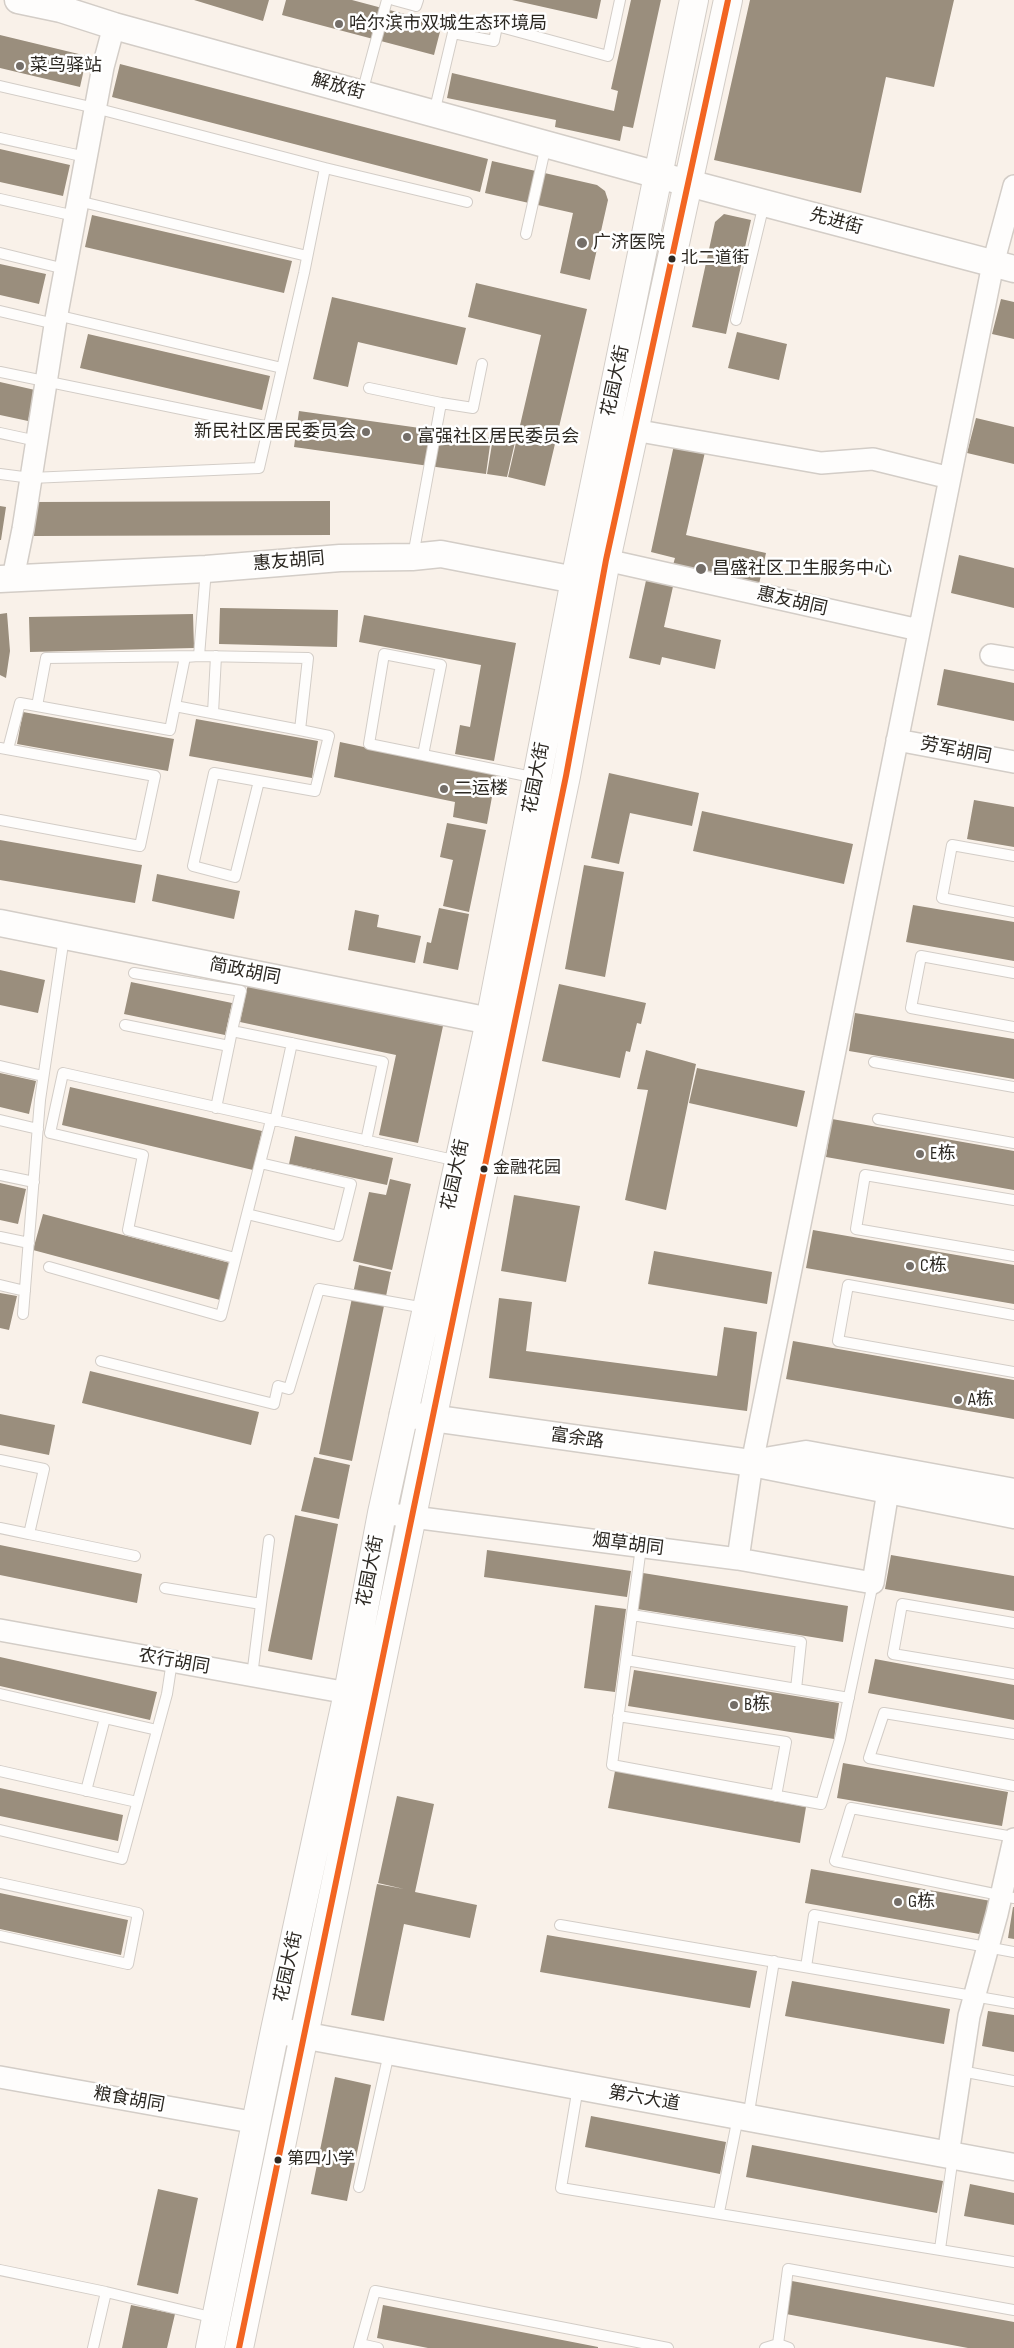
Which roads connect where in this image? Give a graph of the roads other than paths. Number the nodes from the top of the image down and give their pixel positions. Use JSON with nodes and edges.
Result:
{"nodes":[{"id":1,"x":18,"y":0,"type":"edge"},
{"id":2,"x":387,"y":0,"type":"edge"},
{"id":3,"x":394,"y":0,"type":"edge"},
{"id":4,"x":418,"y":0,"type":"edge"},
{"id":5,"x":620,"y":0,"type":"edge"},
{"id":6,"x":694,"y":0,"type":"edge"},
{"id":7,"x":728,"y":0,"type":"edge"},
{"id":8,"x":63,"y":5,"type":"edge"},
{"id":9,"x":114,"y":26,"type":"junction"},
{"id":10,"x":0,"y":86,"type":"edge"},
{"id":11,"x":362,"y":94,"type":"junction"},
{"id":12,"x":95,"y":108,"type":"junction"},
{"id":13,"x":434,"y":114,"type":"junction"},
{"id":14,"x":0,"y":138,"type":"edge"},
{"id":15,"x":546,"y":145,"type":"junction"},
{"id":16,"x":86,"y":157,"type":"junction"},
{"id":17,"x":325,"y":168,"type":"junction"},
{"id":18,"x":658,"y":175,"type":"junction"},
{"id":19,"x":689,"y":184,"type":"junction"},
{"id":20,"x":1014,"y":186,"type":"edge"},
{"id":21,"x":0,"y":199,"type":"edge"},
{"id":22,"x":467,"y":202,"type":"dead end"},
{"id":23,"x":764,"y":203,"type":"junction"},
{"id":24,"x":76,"y":208,"type":"junction"},
{"id":25,"x":526,"y":234,"type":"dead end"},
{"id":26,"x":0,"y":253,"type":"edge"},
{"id":27,"x":307,"y":256,"type":"junction"},
{"id":28,"x":1003,"y":267,"type":"edge"},
{"id":29,"x":65,"y":269,"type":"junction"},
{"id":30,"x":0,"y":311,"type":"edge"},
{"id":31,"x":56,"y":319,"type":"junction"},
{"id":32,"x":736,"y":320,"type":"dead end"},
{"id":33,"x":482,"y":364,"type":"dead end"},
{"id":34,"x":282,"y":368,"type":"junction"},
{"id":35,"x":0,"y":372,"type":"edge"},
{"id":36,"x":46,"y":382,"type":"junction"},
{"id":37,"x":369,"y":388,"type":"dead end"},
{"id":38,"x":441,"y":403,"type":"junction"},
{"id":39,"x":268,"y":427,"type":"junction"},
{"id":40,"x":634,"y":430,"type":"junction"},
{"id":41,"x":0,"y":433,"type":"edge"},
{"id":42,"x":37,"y":441,"type":"junction"},
{"id":43,"x":0,"y":474,"type":"edge"},
{"id":44,"x":31,"y":478,"type":"junction"},
{"id":45,"x":950,"y":478,"type":"junction"},
{"id":46,"x":412,"y":557,"type":"junction"},
{"id":47,"x":606,"y":560,"type":"junction"},
{"id":48,"x":206,"y":570,"type":"junction"},
{"id":49,"x":7,"y":578,"type":"edge"},
{"id":50,"x":575,"y":580,"type":"junction"},
{"id":51,"x":919,"y":630,"type":"junction"},
{"id":52,"x":991,"y":655,"type":"dead end"},
{"id":53,"x":185,"y":656,"type":"junction"},
{"id":54,"x":199,"y":656,"type":"junction"},
{"id":55,"x":216,"y":656,"type":"junction"},
{"id":56,"x":1014,"y":659,"type":"edge"},
{"id":57,"x":37,"y":706,"type":"junction"},
{"id":58,"x":175,"y":706,"type":"junction"},
{"id":59,"x":213,"y":713,"type":"junction"},
{"id":60,"x":300,"y":730,"type":"junction"},
{"id":61,"x":898,"y":740,"type":"junction"},
{"id":62,"x":4,"y":748,"type":"edge"},
{"id":63,"x":423,"y":755,"type":"junction"},
{"id":64,"x":1014,"y":762,"type":"edge"},
{"id":65,"x":538,"y":778,"type":"junction"},
{"id":66,"x":259,"y":781,"type":"junction"},
{"id":67,"x":0,"y":820,"type":"edge"},
{"id":68,"x":1014,"y":856,"type":"edge"},
{"id":69,"x":1014,"y":912,"type":"edge"},
{"id":70,"x":0,"y":923,"type":"edge"},
{"id":71,"x":64,"y":936,"type":"junction"},
{"id":72,"x":134,"y":973,"type":"dead end"},
{"id":73,"x":1014,"y":973,"type":"edge"},
{"id":74,"x":490,"y":1021,"type":"junction"},
{"id":75,"x":125,"y":1025,"type":"dead end"},
{"id":76,"x":1014,"y":1027,"type":"edge"},
{"id":77,"x":232,"y":1031,"type":"junction"},
{"id":78,"x":292,"y":1043,"type":"junction"},
{"id":79,"x":229,"y":1046,"type":"junction"},
{"id":80,"x":874,"y":1062,"type":"dead end"},
{"id":81,"x":0,"y":1066,"type":"edge"},
{"id":82,"x":43,"y":1076,"type":"junction"},
{"id":83,"x":1014,"y":1087,"type":"edge"},
{"id":84,"x":216,"y":1108,"type":"junction"},
{"id":85,"x":878,"y":1119,"type":"dead end"},
{"id":86,"x":0,"y":1120,"type":"edge"},
{"id":87,"x":273,"y":1120,"type":"junction"},
{"id":88,"x":38,"y":1129,"type":"junction"},
{"id":89,"x":366,"y":1141,"type":"junction"},
{"id":90,"x":1014,"y":1143,"type":"edge"},
{"id":91,"x":459,"y":1161,"type":"junction"},
{"id":92,"x":260,"y":1163,"type":"junction"},
{"id":93,"x":0,"y":1175,"type":"edge"},
{"id":94,"x":34,"y":1182,"type":"junction"},
{"id":95,"x":1014,"y":1200,"type":"edge"},
{"id":96,"x":247,"y":1214,"type":"junction"},
{"id":97,"x":0,"y":1237,"type":"edge"},
{"id":98,"x":29,"y":1244,"type":"junction"},
{"id":99,"x":1014,"y":1256,"type":"edge"},
{"id":100,"x":235,"y":1258,"type":"junction"},
{"id":101,"x":49,"y":1267,"type":"dead end"},
{"id":102,"x":0,"y":1285,"type":"edge"},
{"id":103,"x":25,"y":1291,"type":"junction"},
{"id":104,"x":426,"y":1309,"type":"junction"},
{"id":105,"x":23,"y":1314,"type":"dead end"},
{"id":106,"x":1014,"y":1315,"type":"edge"},
{"id":107,"x":101,"y":1361,"type":"dead end"},
{"id":108,"x":1014,"y":1372,"type":"edge"},
{"id":109,"x":403,"y":1414,"type":"junction"},
{"id":110,"x":432,"y":1419,"type":"junction"},
{"id":111,"x":0,"y":1460,"type":"edge"},
{"id":112,"x":752,"y":1463,"type":"junction"},
{"id":113,"x":888,"y":1491,"type":"junction"},
{"id":114,"x":1014,"y":1492,"type":"edge"},
{"id":115,"x":382,"y":1513,"type":"junction"},
{"id":116,"x":1014,"y":1515,"type":"edge"},
{"id":117,"x":412,"y":1517,"type":"junction"},
{"id":118,"x":0,"y":1528,"type":"edge"},
{"id":119,"x":29,"y":1534,"type":"junction"},
{"id":120,"x":269,"y":1540,"type":"dead end"},
{"id":121,"x":641,"y":1547,"type":"junction"},
{"id":122,"x":135,"y":1556,"type":"dead end"},
{"id":123,"x":738,"y":1560,"type":"junction"},
{"id":124,"x":873,"y":1582,"type":"junction"},
{"id":125,"x":165,"y":1588,"type":"dead end"},
{"id":126,"x":261,"y":1604,"type":"junction"},
{"id":127,"x":632,"y":1615,"type":"junction"},
{"id":128,"x":1014,"y":1623,"type":"edge"},
{"id":129,"x":0,"y":1630,"type":"edge"},
{"id":130,"x":626,"y":1660,"type":"junction"},
{"id":131,"x":172,"y":1661,"type":"junction"},
{"id":132,"x":1014,"y":1674,"type":"edge"},
{"id":133,"x":252,"y":1676,"type":"junction"},
{"id":134,"x":796,"y":1689,"type":"junction"},
{"id":135,"x":348,"y":1693,"type":"junction"},
{"id":136,"x":0,"y":1694,"type":"edge"},
{"id":137,"x":849,"y":1698,"type":"junction"},
{"id":138,"x":618,"y":1716,"type":"junction"},
{"id":139,"x":106,"y":1718,"type":"junction"},
{"id":140,"x":157,"y":1730,"type":"junction"},
{"id":141,"x":1014,"y":1734,"type":"edge"},
{"id":142,"x":0,"y":1771,"type":"edge"},
{"id":143,"x":1014,"y":1786,"type":"edge"},
{"id":144,"x":86,"y":1791,"type":"junction"},
{"id":145,"x":776,"y":1796,"type":"junction"},
{"id":146,"x":137,"y":1802,"type":"junction"},
{"id":147,"x":0,"y":1830,"type":"edge"},
{"id":148,"x":1014,"y":1838,"type":"edge"},
{"id":149,"x":0,"y":1883,"type":"edge"},
{"id":150,"x":1007,"y":1896,"type":"edge"},
{"id":151,"x":560,"y":1925,"type":"dead end"},
{"id":152,"x":0,"y":1936,"type":"edge"},
{"id":153,"x":988,"y":1947,"type":"junction"},
{"id":154,"x":1014,"y":1952,"type":"edge"},
{"id":155,"x":774,"y":1961,"type":"junction"},
{"id":156,"x":806,"y":1967,"type":"junction"},
{"id":157,"x":974,"y":1995,"type":"junction"},
{"id":158,"x":1014,"y":2003,"type":"edge"},
{"id":159,"x":275,"y":2030,"type":"junction"},
{"id":160,"x":305,"y":2036,"type":"junction"},
{"id":161,"x":389,"y":2052,"type":"junction"},
{"id":162,"x":961,"y":2071,"type":"junction"},
{"id":163,"x":0,"y":2077,"type":"edge"},
{"id":164,"x":1014,"y":2081,"type":"edge"},
{"id":165,"x":578,"y":2087,"type":"junction"},
{"id":166,"x":743,"y":2117,"type":"junction"},
{"id":167,"x":257,"y":2124,"type":"junction"},
{"id":168,"x":951,"y":2156,"type":"junction"},
{"id":169,"x":1014,"y":2167,"type":"edge"},
{"id":170,"x":359,"y":2187,"type":"dead end"},
{"id":171,"x":719,"y":2212,"type":"junction"},
{"id":172,"x":940,"y":2249,"type":"junction"},
{"id":173,"x":1014,"y":2262,"type":"edge"},
{"id":174,"x":0,"y":2270,"type":"edge"},
{"id":175,"x":106,"y":2292,"type":"junction"},
{"id":176,"x":1014,"y":2310,"type":"edge"},
{"id":177,"x":216,"y":2318,"type":"junction"},
{"id":178,"x":359,"y":2346,"type":"edge"},
{"id":179,"x":784,"y":2346,"type":"edge"},
{"id":180,"x":93,"y":2348,"type":"edge"},
{"id":181,"x":210,"y":2348,"type":"edge"},
{"id":182,"x":239,"y":2348,"type":"edge"},
{"id":183,"x":378,"y":2348,"type":"edge"},
{"id":184,"x":668,"y":2348,"type":"edge"},
{"id":185,"x":765,"y":2348,"type":"edge"}],
"edges":[{"from":1,"to":8,"type":"street","name":"解放街"},
{"from":2,"to":11,"type":"lane"},
{"from":3,"to":4,"type":"lane"},
{"from":5,"to":13,"type":"lane"},
{"from":6,"to":18,"type":"main road","name":"花园大街"},
{"from":7,"to":19,"type":"main road","name":"花园大街"},
{"from":8,"to":9,"type":"street","name":"解放街"},
{"from":9,"to":11,"type":"street","name":"解放街"},
{"from":9,"to":12,"type":"street"},
{"from":10,"to":12,"type":"lane"},
{"from":11,"to":13,"type":"street","name":"解放街"},
{"from":12,"to":16,"type":"street"},
{"from":12,"to":17,"type":"lane"},
{"from":13,"to":15,"type":"street","name":"解放街"},
{"from":14,"to":16,"type":"lane"},
{"from":15,"to":18,"type":"street","name":"解放街"},
{"from":15,"to":25,"type":"lane"},
{"from":16,"to":24,"type":"street"},
{"from":17,"to":22,"type":"lane"},
{"from":17,"to":27,"type":"lane"},
{"from":18,"to":19,"type":"street","name":"先进街"},
{"from":18,"to":50,"type":"main road","name":"花园大街"},
{"from":19,"to":23,"type":"street","name":"先进街"},
{"from":19,"to":40,"type":"main road","name":"花园大街"},
{"from":20,"to":28,"type":"street"},
{"from":21,"to":24,"type":"lane"},
{"from":23,"to":28,"type":"street","name":"先进街"},
{"from":23,"to":32,"type":"lane"},
{"from":24,"to":27,"type":"lane"},
{"from":24,"to":29,"type":"street"},
{"from":26,"to":29,"type":"lane"},
{"from":27,"to":34,"type":"lane"},
{"from":28,"to":45,"type":"street"},
{"from":29,"to":31,"type":"street"},
{"from":30,"to":31,"type":"lane"},
{"from":31,"to":34,"type":"lane"},
{"from":31,"to":36,"type":"street"},
{"from":33,"to":38,"type":"lane"},
{"from":34,"to":39,"type":"lane"},
{"from":35,"to":36,"type":"lane"},
{"from":36,"to":39,"type":"lane"},
{"from":36,"to":42,"type":"street"},
{"from":37,"to":38,"type":"lane"},
{"from":38,"to":46,"type":"lane"},
{"from":39,"to":44,"type":"lane"},
{"from":40,"to":45,"type":"street"},
{"from":40,"to":47,"type":"main road","name":"花园大街"},
{"from":41,"to":42,"type":"lane"},
{"from":42,"to":44,"type":"street"},
{"from":43,"to":44,"type":"lane"},
{"from":44,"to":49,"type":"street"},
{"from":45,"to":51,"type":"street"},
{"from":46,"to":48,"type":"street","name":"惠友胡同"},
{"from":46,"to":50,"type":"street","name":"惠友胡同"},
{"from":47,"to":51,"type":"street","name":"惠友胡同"},
{"from":47,"to":110,"type":"main road","name":"花园大街"},
{"from":48,"to":49,"type":"street","name":"惠友胡同"},
{"from":48,"to":54,"type":"lane"},
{"from":50,"to":65,"type":"main road","name":"花园大街"},
{"from":51,"to":61,"type":"street"},
{"from":52,"to":56,"type":"street"},
{"from":53,"to":54,"type":"lane"},
{"from":53,"to":57,"type":"lane"},
{"from":53,"to":58,"type":"lane"},
{"from":54,"to":55,"type":"lane"},
{"from":55,"to":59,"type":"lane"},
{"from":55,"to":60,"type":"lane"},
{"from":57,"to":58,"type":"lane"},
{"from":57,"to":62,"type":"lane"},
{"from":58,"to":59,"type":"lane"},
{"from":59,"to":60,"type":"lane"},
{"from":60,"to":66,"type":"lane"},
{"from":61,"to":64,"type":"street","name":"劳军胡同"},
{"from":61,"to":112,"type":"street"},
{"from":62,"to":67,"type":"lane"},
{"from":63,"to":63,"type":"lane"},
{"from":63,"to":65,"type":"lane"},
{"from":65,"to":74,"type":"main road","name":"花园大街"},
{"from":66,"to":66,"type":"lane"},
{"from":68,"to":69,"type":"lane"},
{"from":70,"to":71,"type":"street","name":"简政胡同"},
{"from":71,"to":74,"type":"street","name":"简政胡同"},
{"from":71,"to":82,"type":"lane"},
{"from":72,"to":77,"type":"lane"},
{"from":73,"to":76,"type":"lane"},
{"from":74,"to":91,"type":"main road","name":"花园大街"},
{"from":75,"to":79,"type":"lane"},
{"from":77,"to":78,"type":"lane"},
{"from":77,"to":79,"type":"lane"},
{"from":78,"to":87,"type":"lane"},
{"from":78,"to":89,"type":"lane"},
{"from":79,"to":84,"type":"lane"},
{"from":80,"to":83,"type":"lane"},
{"from":81,"to":82,"type":"lane"},
{"from":82,"to":88,"type":"lane"},
{"from":84,"to":87,"type":"lane"},
{"from":84,"to":100,"type":"lane"},
{"from":85,"to":90,"type":"lane"},
{"from":86,"to":88,"type":"lane"},
{"from":87,"to":89,"type":"lane"},
{"from":87,"to":92,"type":"lane"},
{"from":88,"to":94,"type":"lane"},
{"from":89,"to":91,"type":"lane"},
{"from":91,"to":104,"type":"main road","name":"花园大街"},
{"from":92,"to":96,"type":"lane"},
{"from":92,"to":96,"type":"lane"},
{"from":93,"to":94,"type":"lane"},
{"from":94,"to":98,"type":"lane"},
{"from":95,"to":99,"type":"lane"},
{"from":96,"to":100,"type":"lane"},
{"from":97,"to":98,"type":"lane"},
{"from":98,"to":103,"type":"lane"},
{"from":100,"to":101,"type":"lane"},
{"from":102,"to":103,"type":"lane"},
{"from":103,"to":105,"type":"lane"},
{"from":104,"to":107,"type":"lane"},
{"from":104,"to":109,"type":"main road","name":"花园大街"},
{"from":106,"to":108,"type":"lane"},
{"from":109,"to":110,"type":"street","name":"富余路"},
{"from":109,"to":115,"type":"main road","name":"花园大街"},
{"from":110,"to":112,"type":"street","name":"富余路"},
{"from":110,"to":117,"type":"main road","name":"花园大街"},
{"from":111,"to":119,"type":"lane"},
{"from":112,"to":113,"type":"street","name":"富余路"},
{"from":112,"to":114,"type":"street","name":"富余路"},
{"from":112,"to":123,"type":"street"},
{"from":113,"to":116,"type":"street","name":"富余路"},
{"from":113,"to":124,"type":"street"},
{"from":115,"to":117,"type":"street","name":"烟草胡同"},
{"from":115,"to":135,"type":"main road","name":"花园大街"},
{"from":117,"to":121,"type":"street","name":"烟草胡同"},
{"from":117,"to":160,"type":"main road","name":"花园大街"},
{"from":118,"to":119,"type":"lane"},
{"from":119,"to":122,"type":"lane"},
{"from":120,"to":126,"type":"lane"},
{"from":121,"to":123,"type":"street","name":"烟草胡同"},
{"from":121,"to":127,"type":"lane"},
{"from":123,"to":124,"type":"street","name":"烟草胡同"},
{"from":124,"to":137,"type":"lane"},
{"from":125,"to":126,"type":"lane"},
{"from":126,"to":133,"type":"lane"},
{"from":127,"to":130,"type":"lane"},
{"from":127,"to":134,"type":"lane"},
{"from":128,"to":132,"type":"lane"},
{"from":129,"to":131,"type":"street","name":"农行胡同"},
{"from":130,"to":134,"type":"lane"},
{"from":130,"to":138,"type":"lane"},
{"from":131,"to":133,"type":"street","name":"农行胡同"},
{"from":131,"to":140,"type":"lane"},
{"from":133,"to":135,"type":"street","name":"农行胡同"},
{"from":134,"to":137,"type":"lane"},
{"from":135,"to":159,"type":"main road","name":"花园大街"},
{"from":136,"to":139,"type":"lane"},
{"from":137,"to":145,"type":"lane"},
{"from":138,"to":145,"type":"lane"},
{"from":138,"to":145,"type":"lane"},
{"from":139,"to":140,"type":"lane"},
{"from":139,"to":144,"type":"lane"},
{"from":140,"to":146,"type":"lane"},
{"from":141,"to":143,"type":"lane"},
{"from":142,"to":144,"type":"lane"},
{"from":144,"to":146,"type":"lane"},
{"from":146,"to":147,"type":"lane"},
{"from":148,"to":150,"type":"street"},
{"from":148,"to":150,"type":"lane"},
{"from":149,"to":152,"type":"lane"},
{"from":150,"to":153,"type":"street"},
{"from":151,"to":155,"type":"lane"},
{"from":153,"to":154,"type":"lane"},
{"from":153,"to":156,"type":"lane"},
{"from":153,"to":157,"type":"street"},
{"from":155,"to":156,"type":"lane"},
{"from":155,"to":166,"type":"lane"},
{"from":156,"to":157,"type":"lane"},
{"from":157,"to":158,"type":"lane"},
{"from":157,"to":162,"type":"street"},
{"from":159,"to":160,"type":"street","name":"第六大道"},
{"from":159,"to":167,"type":"main road","name":"花园大街"},
{"from":160,"to":161,"type":"street","name":"第六大道"},
{"from":160,"to":182,"type":"main road","name":"花园大街"},
{"from":161,"to":165,"type":"street","name":"第六大道"},
{"from":161,"to":170,"type":"lane"},
{"from":162,"to":164,"type":"lane"},
{"from":162,"to":168,"type":"street"},
{"from":163,"to":167,"type":"street","name":"粮食胡同"},
{"from":165,"to":166,"type":"street","name":"第六大道"},
{"from":165,"to":171,"type":"lane"},
{"from":166,"to":168,"type":"street","name":"第六大道"},
{"from":166,"to":171,"type":"lane"},
{"from":167,"to":177,"type":"main road","name":"花园大街"},
{"from":168,"to":169,"type":"street","name":"第六大道"},
{"from":168,"to":172,"type":"lane"},
{"from":171,"to":172,"type":"lane"},
{"from":172,"to":173,"type":"lane"},
{"from":174,"to":175,"type":"lane"},
{"from":175,"to":177,"type":"lane"},
{"from":175,"to":180,"type":"lane"},
{"from":176,"to":179,"type":"lane"},
{"from":177,"to":181,"type":"main road","name":"花园大街"},
{"from":178,"to":183,"type":"lane"},
{"from":178,"to":184,"type":"lane"},
{"from":179,"to":185,"type":"lane"}]}
